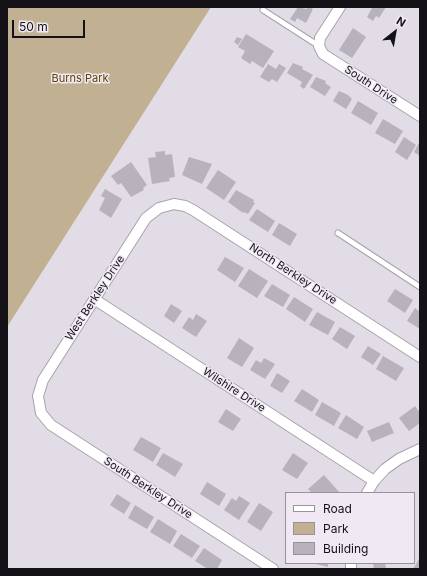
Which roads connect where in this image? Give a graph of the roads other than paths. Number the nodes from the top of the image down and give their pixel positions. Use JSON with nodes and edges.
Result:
{"nodes":[{"id":1,"x":340,"y":7,"type":"edge"},
{"id":2,"x":263,"y":10,"type":"dead end"},
{"id":3,"x":321,"y":50,"type":"junction"},
{"id":4,"x":420,"y":116,"type":"edge"},
{"id":5,"x":162,"y":207,"type":"joint"},
{"id":6,"x":338,"y":233,"type":"dead end"},
{"id":7,"x":420,"y":287,"type":"edge"},
{"id":8,"x":94,"y":299,"type":"junction"},
{"id":9,"x":420,"y":357,"type":"edge"},
{"id":10,"x":38,"y":396,"type":"joint"},
{"id":11,"x":420,"y":449,"type":"edge"},
{"id":12,"x":374,"y":481,"type":"junction"},
{"id":13,"x":368,"y":492,"type":"edge"},
{"id":14,"x":273,"y":569,"type":"edge"}],
"edges":[{"from":1,"to":3,"type":"street"},
{"from":2,"to":3,"type":"lane"},
{"from":3,"to":4,"type":"street","name":"South Drive"},
{"from":5,"to":8,"type":"street","name":"West Berkley Drive"},
{"from":5,"to":9,"type":"street","name":"North Berkley Drive"},
{"from":6,"to":7,"type":"lane"},
{"from":8,"to":10,"type":"street","name":"West Berkley Drive"},
{"from":8,"to":12,"type":"street","name":"Wilshire Drive"},
{"from":10,"to":14,"type":"street","name":"South Berkley Drive"},
{"from":11,"to":12,"type":"street"},
{"from":12,"to":13,"type":"street"}]}
